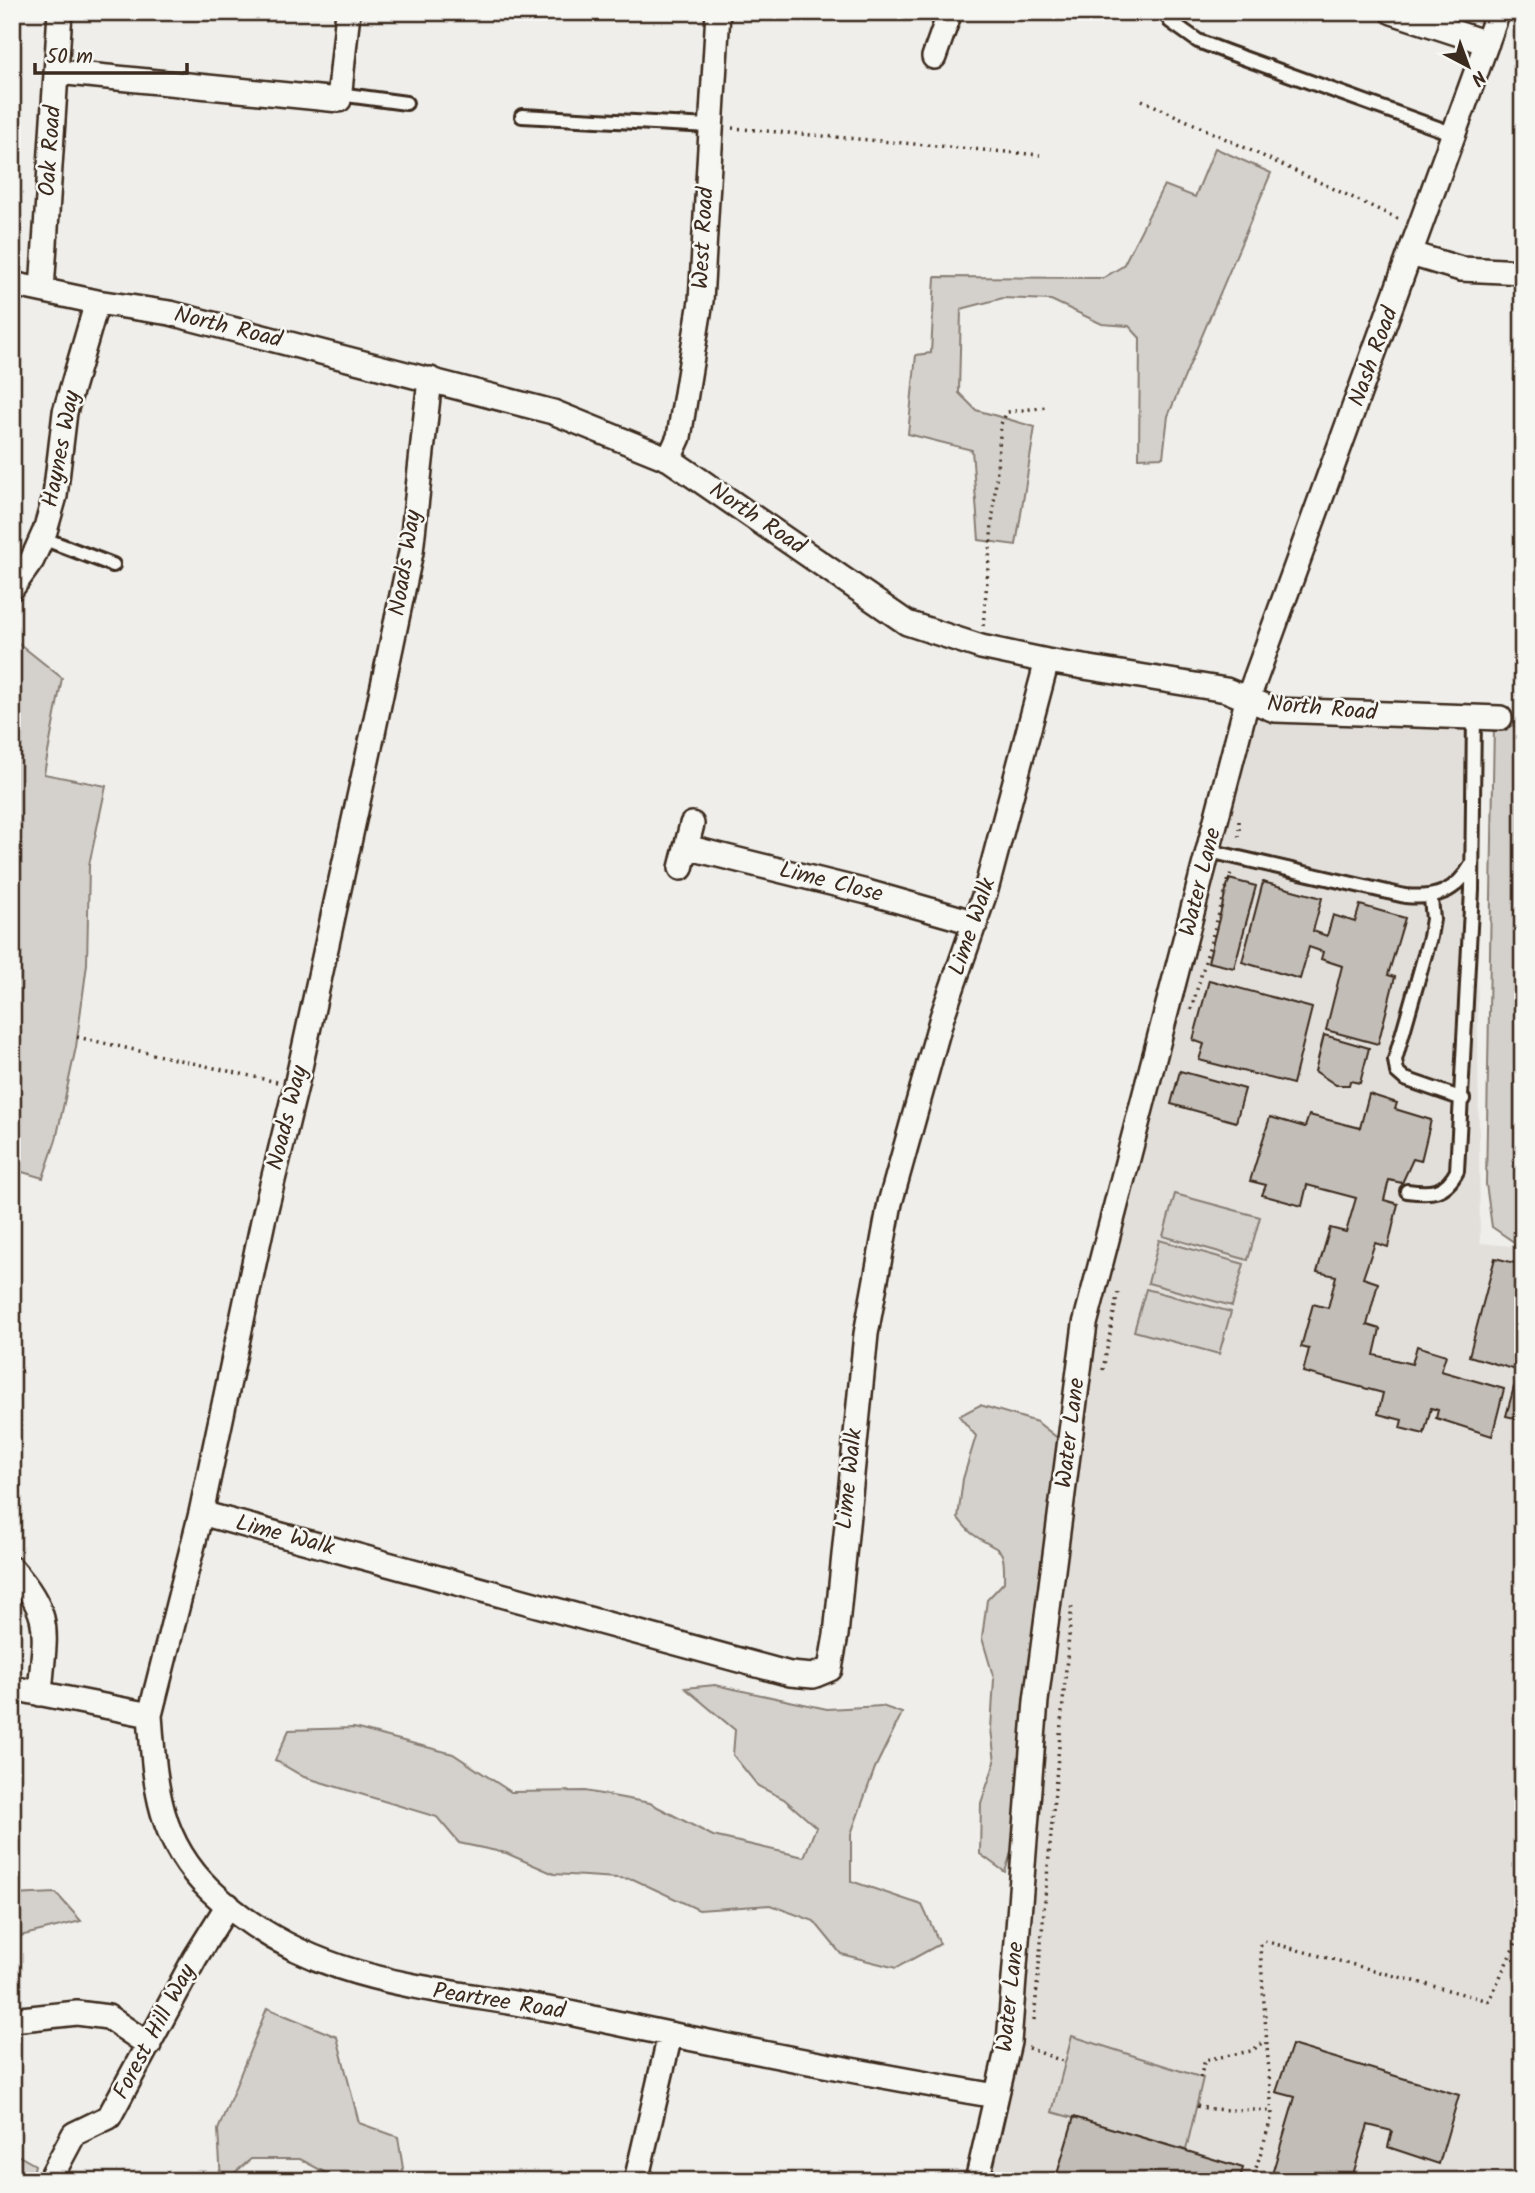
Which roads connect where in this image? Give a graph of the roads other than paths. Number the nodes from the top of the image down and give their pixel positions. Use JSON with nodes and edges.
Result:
{"nodes":[{"id":1,"x":61,"y":12,"type":"edge"},
{"id":2,"x":348,"y":12,"type":"edge"},
{"id":3,"x":718,"y":12,"type":"edge"},
{"id":4,"x":950,"y":12,"type":"edge"},
{"id":5,"x":1392,"y":12,"type":"edge"},
{"id":6,"x":1499,"y":12,"type":"edge"},
{"id":7,"x":1170,"y":21,"type":"dead end"},
{"id":8,"x":1488,"y":43,"type":"junction"},
{"id":9,"x":934,"y":57,"type":"dead end"},
{"id":10,"x":57,"y":72,"type":"junction"},
{"id":11,"x":339,"y":94,"type":"junction"},
{"id":12,"x":405,"y":103,"type":"dead end"},
{"id":13,"x":522,"y":116,"type":"dead end"},
{"id":14,"x":710,"y":126,"type":"junction"},
{"id":15,"x":1454,"y":134,"type":"junction"},
{"id":16,"x":1411,"y":254,"type":"junction"},
{"id":17,"x":1523,"y":272,"type":"edge"},
{"id":18,"x":12,"y":284,"type":"edge"},
{"id":19,"x":42,"y":290,"type":"junction"},
{"id":20,"x":97,"y":302,"type":"junction"},
{"id":21,"x":430,"y":379,"type":"junction"},
{"id":22,"x":669,"y":459,"type":"junction"},
{"id":23,"x":42,"y":538,"type":"junction"},
{"id":24,"x":113,"y":565,"type":"dead end"},
{"id":25,"x":12,"y":588,"type":"edge"},
{"id":26,"x":1047,"y":662,"type":"junction"},
{"id":27,"x":1247,"y":701,"type":"junction"},
{"id":28,"x":1474,"y":715,"type":"junction"},
{"id":29,"x":1500,"y":718,"type":"dead end"},
{"id":30,"x":692,"y":824,"type":"dead end"},
{"id":31,"x":1209,"y":851,"type":"junction"},
{"id":32,"x":1472,"y":864,"type":"junction"},
{"id":33,"x":1431,"y":899,"type":"junction"},
{"id":34,"x":975,"y":923,"type":"junction"},
{"id":35,"x":1463,"y":1099,"type":"junction"},
{"id":36,"x":1407,"y":1191,"type":"dead end"},
{"id":37,"x":201,"y":1513,"type":"junction"},
{"id":38,"x":12,"y":1569,"type":"edge"},
{"id":39,"x":12,"y":1688,"type":"edge"},
{"id":40,"x":40,"y":1694,"type":"junction"},
{"id":41,"x":150,"y":1715,"type":"junction"},
{"id":42,"x":228,"y":1905,"type":"junction"},
{"id":43,"x":12,"y":2020,"type":"edge"},
{"id":44,"x":670,"y":2035,"type":"junction"},
{"id":45,"x":149,"y":2045,"type":"junction"},
{"id":46,"x":996,"y":2096,"type":"junction"},
{"id":47,"x":49,"y":2181,"type":"edge"},
{"id":48,"x":636,"y":2181,"type":"edge"},
{"id":49,"x":978,"y":2181,"type":"edge"}],
"edges":[{"from":1,"to":10,"type":"street","name":"Oak Road"},
{"from":2,"to":11,"type":"street"},
{"from":3,"to":14,"type":"street","name":"West Road"},
{"from":4,"to":9,"type":"street"},
{"from":5,"to":8,"type":"street"},
{"from":6,"to":8,"type":"street","name":"Nash Road"},
{"from":7,"to":15,"type":"lane"},
{"from":8,"to":15,"type":"street","name":"Nash Road"},
{"from":10,"to":11,"type":"street"},
{"from":10,"to":19,"type":"street","name":"Oak Road"},
{"from":11,"to":12,"type":"lane"},
{"from":13,"to":14,"type":"lane"},
{"from":14,"to":22,"type":"street","name":"West Road"},
{"from":15,"to":16,"type":"street","name":"Nash Road"},
{"from":16,"to":17,"type":"street"},
{"from":16,"to":27,"type":"street","name":"Nash Road"},
{"from":18,"to":19,"type":"street","name":"North Road"},
{"from":19,"to":20,"type":"street","name":"North Road"},
{"from":20,"to":21,"type":"street","name":"North Road"},
{"from":20,"to":23,"type":"street","name":"Haynes Way"},
{"from":21,"to":22,"type":"street","name":"North Road"},
{"from":21,"to":37,"type":"street","name":"Noads Way"},
{"from":22,"to":26,"type":"street","name":"North Road"},
{"from":23,"to":24,"type":"lane"},
{"from":23,"to":25,"type":"street","name":"Haynes Way"},
{"from":26,"to":27,"type":"street","name":"North Road"},
{"from":26,"to":34,"type":"street","name":"Lime Walk"},
{"from":27,"to":28,"type":"street","name":"North Road"},
{"from":27,"to":31,"type":"street","name":"Water Lane"},
{"from":28,"to":29,"type":"street","name":"North Road"},
{"from":28,"to":32,"type":"lane"},
{"from":30,"to":34,"type":"street","name":"Lime Close"},
{"from":31,"to":33,"type":"lane"},
{"from":31,"to":46,"type":"street","name":"Water Lane"},
{"from":32,"to":33,"type":"lane"},
{"from":32,"to":35,"type":"lane"},
{"from":33,"to":35,"type":"lane"},
{"from":34,"to":37,"type":"street","name":"Lime Walk"},
{"from":35,"to":36,"type":"lane"},
{"from":37,"to":41,"type":"street","name":"Noads Way"},
{"from":38,"to":40,"type":"street"},
{"from":39,"to":40,"type":"street"},
{"from":40,"to":41,"type":"street"},
{"from":41,"to":42,"type":"street","name":"Peartree Road"},
{"from":42,"to":44,"type":"street","name":"Peartree Road"},
{"from":42,"to":45,"type":"street","name":"Forest Hill Way"},
{"from":43,"to":45,"type":"street"},
{"from":44,"to":46,"type":"street","name":"Peartree Road"},
{"from":44,"to":48,"type":"street"},
{"from":45,"to":47,"type":"street","name":"Forest Hill Way"},
{"from":46,"to":49,"type":"street","name":"Water Lane"}]}
